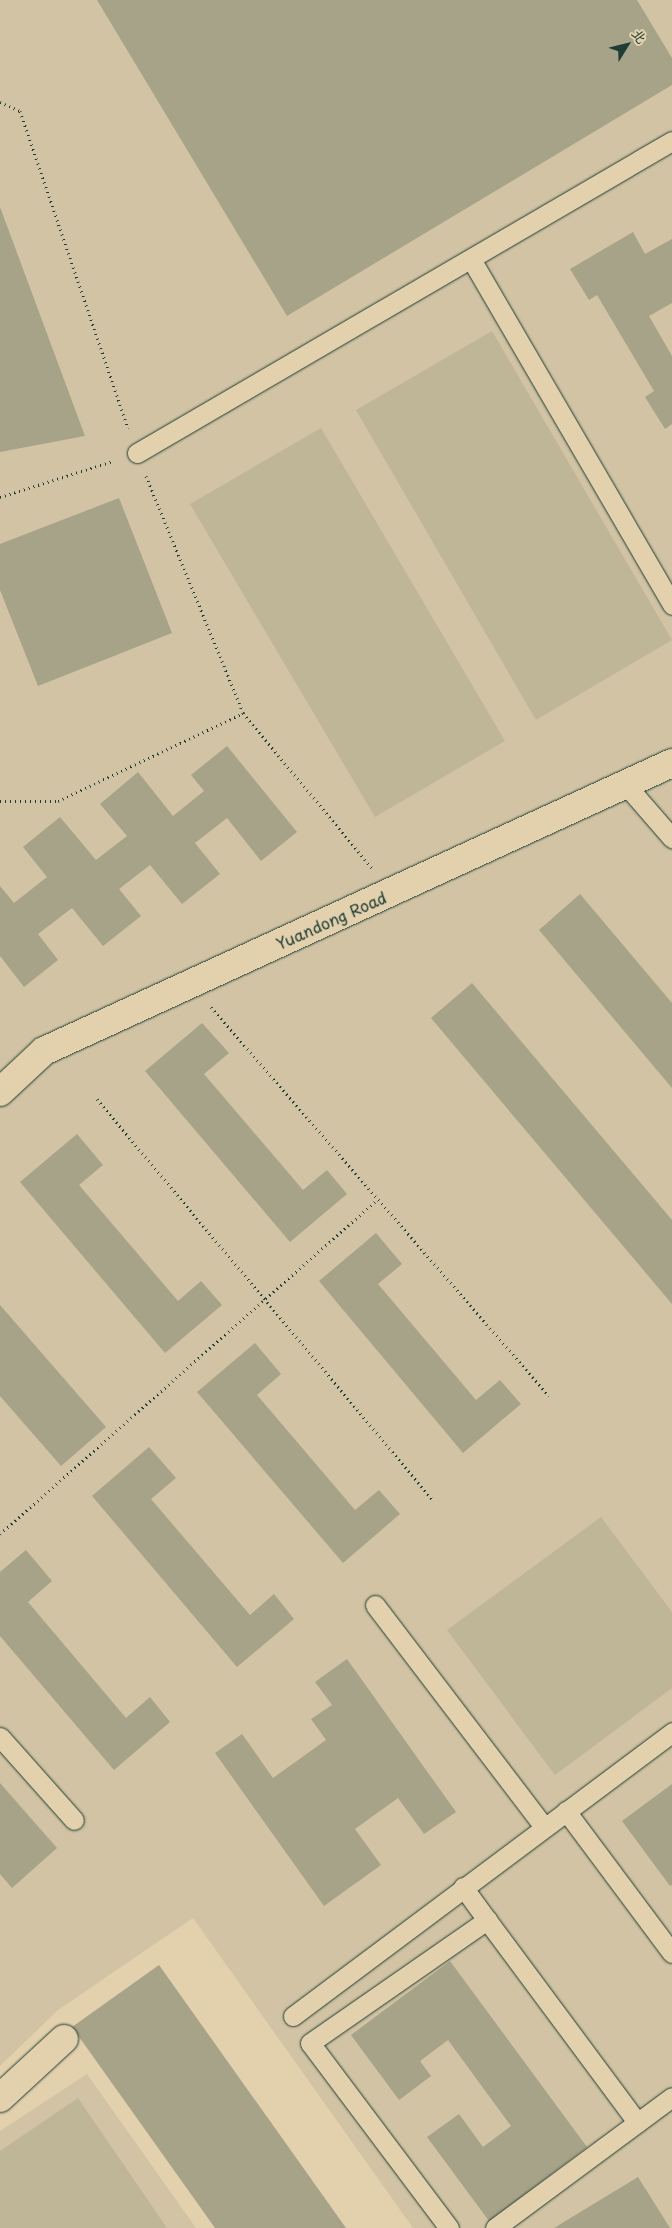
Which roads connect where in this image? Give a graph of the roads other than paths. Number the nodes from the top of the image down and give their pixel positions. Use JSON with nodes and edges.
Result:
{"nodes":[{"id":1,"x":672,"y":141,"type":"edge"},
{"id":2,"x":471,"y":258,"type":"junction"},
{"id":3,"x":137,"y":454,"type":"road end"},
{"id":4,"x":672,"y":605,"type":"edge"},
{"id":5,"x":672,"y":762,"type":"edge"},
{"id":6,"x":625,"y":784,"type":"junction"},
{"id":7,"x":672,"y":838,"type":"edge"},
{"id":8,"x":0,"y":1092,"type":"edge"},
{"id":9,"x":375,"y":1605,"type":"dead end"},
{"id":10,"x":672,"y":1732,"type":"edge"},
{"id":11,"x":0,"y":1737,"type":"edge"},
{"id":12,"x":566,"y":1811,"type":"junction"},
{"id":13,"x":74,"y":1820,"type":"dead end"},
{"id":14,"x":544,"y":1827,"type":"junction"},
{"id":15,"x":463,"y":1887,"type":"junction"},
{"id":16,"x":487,"y":1920,"type":"junction"},
{"id":17,"x":672,"y":1953,"type":"edge"},
{"id":18,"x":293,"y":2016,"type":"dead end"},
{"id":19,"x":64,"y":2039,"type":"dead end"},
{"id":20,"x":672,"y":2097,"type":"edge"},
{"id":21,"x":0,"y":2098,"type":"edge"},
{"id":22,"x":637,"y":2122,"type":"junction"},
{"id":23,"x":449,"y":2228,"type":"edge"},
{"id":24,"x":495,"y":2228,"type":"edge"}],
"edges":[{"from":1,"to":2,"type":"lane"},
{"from":2,"to":3,"type":"lane"},
{"from":2,"to":4,"type":"lane"},
{"from":5,"to":6,"type":"street","name":"Yuandong Road"},
{"from":6,"to":7,"type":"lane"},
{"from":6,"to":8,"type":"street","name":"Yuandong Road"},
{"from":9,"to":14,"type":"lane"},
{"from":10,"to":12,"type":"lane"},
{"from":11,"to":13,"type":"lane"},
{"from":12,"to":14,"type":"lane"},
{"from":12,"to":17,"type":"lane"},
{"from":14,"to":15,"type":"lane"},
{"from":15,"to":16,"type":"lane"},
{"from":15,"to":18,"type":"lane"},
{"from":16,"to":22,"type":"lane"},
{"from":16,"to":23,"type":"lane"},
{"from":19,"to":21,"type":"street"},
{"from":20,"to":22,"type":"lane"},
{"from":22,"to":24,"type":"lane"}]}
